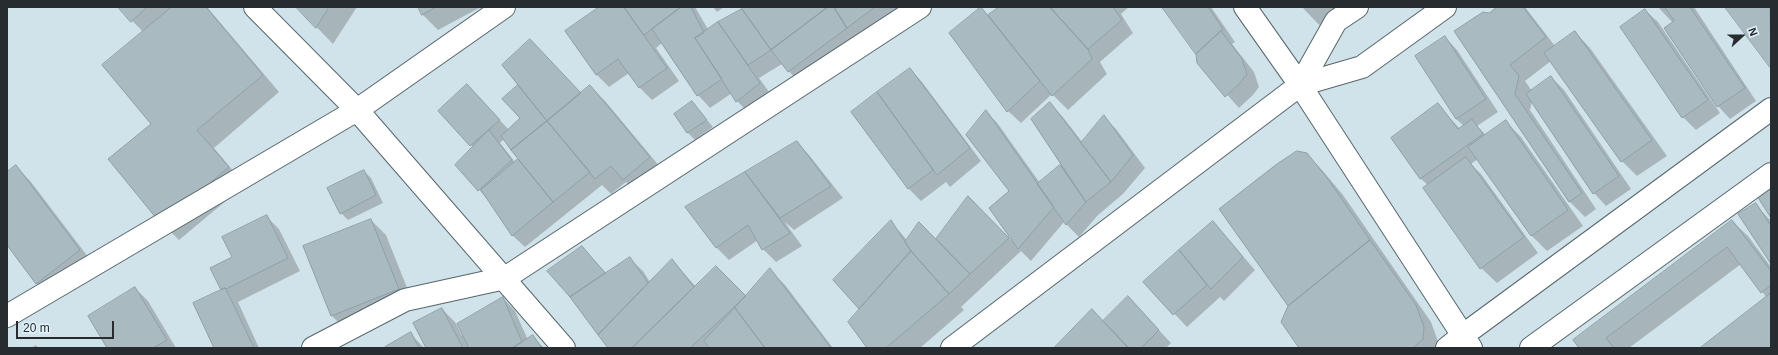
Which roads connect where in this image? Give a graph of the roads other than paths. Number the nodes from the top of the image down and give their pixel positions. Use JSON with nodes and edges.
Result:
{"nodes":[{"id":1,"x":255,"y":7,"type":"edge"},
{"id":2,"x":504,"y":7,"type":"edge"},
{"id":3,"x":920,"y":7,"type":"edge"},
{"id":4,"x":1245,"y":7,"type":"edge"},
{"id":5,"x":1357,"y":7,"type":"edge"},
{"id":6,"x":1445,"y":7,"type":"edge"},
{"id":7,"x":1300,"y":85,"type":"junction"},
{"id":8,"x":1771,"y":109,"type":"edge"},
{"id":9,"x":357,"y":110,"type":"junction"},
{"id":10,"x":1771,"y":174,"type":"edge"},
{"id":11,"x":505,"y":278,"type":"junction"},
{"id":12,"x":7,"y":316,"type":"edge"},
{"id":13,"x":1460,"y":344,"type":"edge"},
{"id":14,"x":313,"y":348,"type":"edge"},
{"id":15,"x":564,"y":348,"type":"edge"},
{"id":16,"x":952,"y":348,"type":"edge"},
{"id":17,"x":1531,"y":348,"type":"edge"}],
"edges":[{"from":1,"to":9,"type":"street"},
{"from":2,"to":9,"type":"street"},
{"from":3,"to":11,"type":"street"},
{"from":4,"to":7,"type":"street"},
{"from":5,"to":7,"type":"street"},
{"from":6,"to":7,"type":"street"},
{"from":7,"to":13,"type":"street"},
{"from":7,"to":16,"type":"street"},
{"from":8,"to":13,"type":"street"},
{"from":9,"to":11,"type":"street"},
{"from":9,"to":12,"type":"street"},
{"from":10,"to":17,"type":"street"},
{"from":11,"to":14,"type":"street"},
{"from":11,"to":15,"type":"street"}]}
